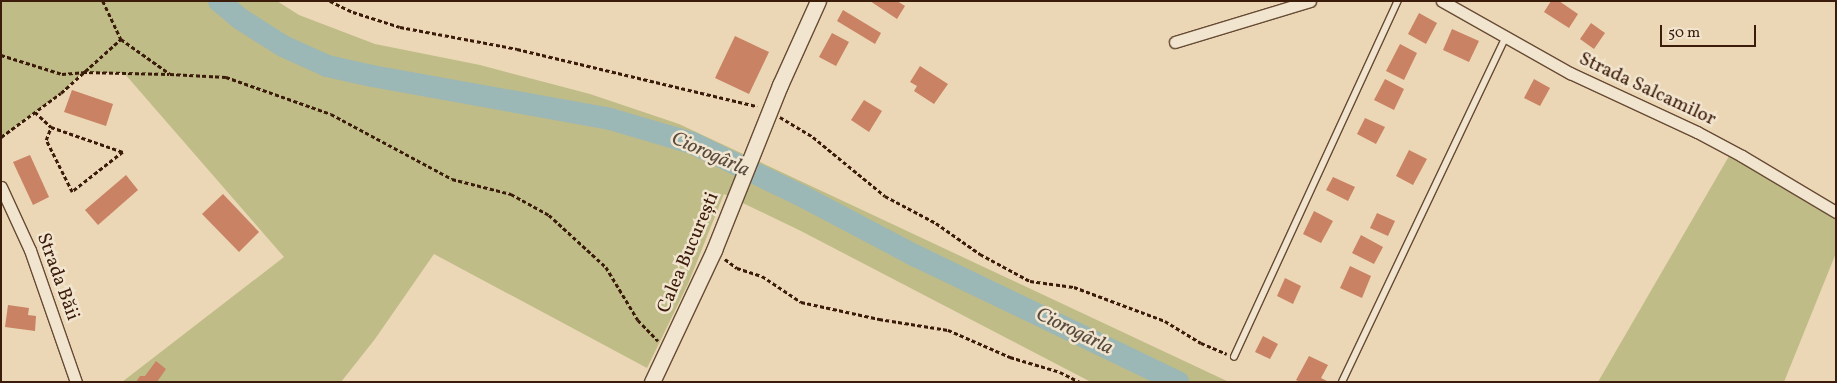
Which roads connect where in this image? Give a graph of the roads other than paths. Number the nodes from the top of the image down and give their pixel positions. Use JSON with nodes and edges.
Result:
{"nodes":[{"id":1,"x":818,"y":1,"type":"edge"},
{"id":2,"x":1310,"y":1,"type":"edge"},
{"id":3,"x":1398,"y":1,"type":"edge"},
{"id":4,"x":1442,"y":1,"type":"edge"},
{"id":5,"x":1506,"y":37,"type":"junction"},
{"id":6,"x":1175,"y":42,"type":"dead end"},
{"id":7,"x":1,"y":187,"type":"edge"},
{"id":8,"x":1836,"y":212,"type":"edge"},
{"id":9,"x":1234,"y":357,"type":"road end"},
{"id":10,"x":76,"y":382,"type":"edge"},
{"id":11,"x":652,"y":382,"type":"edge"},
{"id":12,"x":1342,"y":382,"type":"edge"}],
"edges":[{"from":1,"to":11,"type":"main road","name":"Calea București"},
{"from":2,"to":6,"type":"street"},
{"from":3,"to":9,"type":"lane"},
{"from":4,"to":5,"type":"street","name":"Strada Salcamilor"},
{"from":5,"to":8,"type":"street","name":"Strada Salcamilor"},
{"from":5,"to":12,"type":"lane"},
{"from":7,"to":10,"type":"street","name":"Strada Băii"}]}
